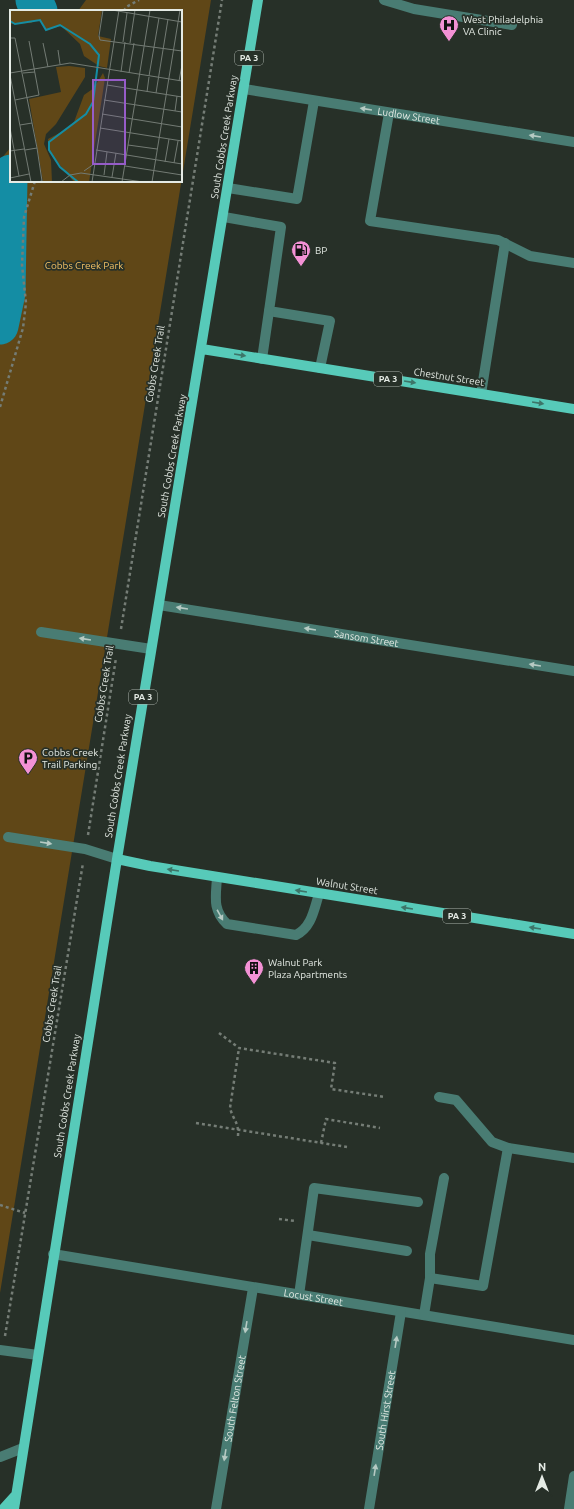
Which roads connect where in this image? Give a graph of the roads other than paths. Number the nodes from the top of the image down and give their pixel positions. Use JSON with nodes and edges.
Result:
{"nodes":[{"id":1,"x":258,"y":0,"type":"edge"},
{"id":2,"x":384,"y":0,"type":"edge"},
{"id":3,"x":512,"y":25,"type":"dead end"},
{"id":4,"x":244,"y":89,"type":"junction"},
{"id":5,"x":314,"y":100,"type":"junction"},
{"id":6,"x":389,"y":112,"type":"junction"},
{"id":7,"x":574,"y":142,"type":"edge"},
{"id":8,"x":228,"y":188,"type":"junction"},
{"id":9,"x":224,"y":217,"type":"junction"},
{"id":10,"x":504,"y":243,"type":"junction"},
{"id":11,"x":574,"y":263,"type":"edge"},
{"id":12,"x":269,"y":311,"type":"junction"},
{"id":13,"x":202,"y":349,"type":"junction"},
{"id":14,"x":262,"y":359,"type":"junction"},
{"id":15,"x":320,"y":368,"type":"junction"},
{"id":16,"x":481,"y":394,"type":"junction"},
{"id":17,"x":574,"y":409,"type":"edge"},
{"id":18,"x":159,"y":605,"type":"junction"},
{"id":19,"x":40,"y":632,"type":"dead end"},
{"id":20,"x":151,"y":649,"type":"junction"},
{"id":21,"x":574,"y":671,"type":"edge"},
{"id":22,"x":8,"y":837,"type":"dead end"},
{"id":23,"x":117,"y":859,"type":"junction"},
{"id":24,"x":217,"y":877,"type":"junction"},
{"id":25,"x":319,"y":894,"type":"junction"},
{"id":26,"x":574,"y":934,"type":"edge"},
{"id":27,"x":439,"y":1097,"type":"dead end"},
{"id":28,"x":508,"y":1148,"type":"junction"},
{"id":29,"x":574,"y":1158,"type":"edge"},
{"id":30,"x":444,"y":1178,"type":"dead end"},
{"id":31,"x":418,"y":1202,"type":"dead end"},
{"id":32,"x":308,"y":1235,"type":"junction"},
{"id":33,"x":407,"y":1251,"type":"dead end"},
{"id":34,"x":53,"y":1254,"type":"junction"},
{"id":35,"x":430,"y":1278,"type":"junction"},
{"id":36,"x":253,"y":1288,"type":"junction"},
{"id":37,"x":299,"y":1295,"type":"junction"},
{"id":38,"x":401,"y":1312,"type":"junction"},
{"id":39,"x":424,"y":1315,"type":"junction"},
{"id":40,"x":574,"y":1340,"type":"edge"},
{"id":41,"x":2,"y":1350,"type":"edge"},
{"id":42,"x":38,"y":1356,"type":"junction"},
{"id":43,"x":23,"y":1448,"type":"junction"},
{"id":44,"x":0,"y":1457,"type":"edge"},
{"id":45,"x":574,"y":1476,"type":"edge"},
{"id":46,"x":16,"y":1496,"type":"junction"},
{"id":47,"x":3,"y":1509,"type":"edge"},
{"id":48,"x":14,"y":1509,"type":"edge"},
{"id":49,"x":216,"y":1509,"type":"edge"},
{"id":50,"x":369,"y":1509,"type":"edge"},
{"id":51,"x":569,"y":1509,"type":"edge"}],
"edges":[{"from":1,"to":4,"type":"main road","name":"South Cobbs Creek Parkway","number":"PA 3"},
{"from":2,"to":3,"type":"street"},
{"from":4,"to":5,"type":"street","name":"Ludlow Street"},
{"from":4,"to":8,"type":"main road","name":"South Cobbs Creek Parkway","number":"PA 3"},
{"from":6,"to":5,"type":"street","name":"Ludlow Street","one_way":true},
{"from":5,"to":8,"type":"street"},
{"from":7,"to":6,"type":"street","name":"Ludlow Street","one_way":true},
{"from":6,"to":10,"type":"street"},
{"from":8,"to":9,"type":"main road","name":"South Cobbs Creek Parkway","number":"PA 3"},
{"from":9,"to":12,"type":"street"},
{"from":9,"to":13,"type":"main road","name":"South Cobbs Creek Parkway","number":"PA 3"},
{"from":10,"to":11,"type":"street"},
{"from":10,"to":16,"type":"street"},
{"from":12,"to":14,"type":"street"},
{"from":12,"to":15,"type":"street"},
{"from":13,"to":14,"type":"main road","name":"Chestnut Street","number":"PA 3","one_way":true},
{"from":13,"to":18,"type":"main road","name":"South Cobbs Creek Parkway","number":"PA 3"},
{"from":14,"to":15,"type":"main road","name":"Chestnut Street","number":"PA 3"},
{"from":15,"to":16,"type":"main road","name":"Chestnut Street","number":"PA 3","one_way":true},
{"from":16,"to":17,"type":"main road","name":"Chestnut Street","number":"PA 3","one_way":true},
{"from":18,"to":20,"type":"main road","name":"South Cobbs Creek Parkway","number":"PA 3"},
{"from":21,"to":18,"type":"street","name":"Sansom Street","one_way":true},
{"from":20,"to":19,"type":"street","one_way":true},
{"from":20,"to":23,"type":"main road","name":"South Cobbs Creek Parkway","number":"PA 3"},
{"from":22,"to":23,"type":"street","one_way":true},
{"from":24,"to":23,"type":"main road","name":"Walnut Street","number":"PA 3","one_way":true},
{"from":23,"to":34,"type":"main road","name":"South Cobbs Creek Parkway"},
{"from":25,"to":24,"type":"main road","name":"Walnut Street","number":"PA 3","one_way":true},
{"from":24,"to":25,"type":"street","one_way":true},
{"from":26,"to":25,"type":"main road","name":"Walnut Street","number":"PA 3","one_way":true},
{"from":27,"to":28,"type":"street"},
{"from":28,"to":29,"type":"street"},
{"from":28,"to":35,"type":"street"},
{"from":30,"to":35,"type":"street"},
{"from":31,"to":32,"type":"street"},
{"from":32,"to":33,"type":"street"},
{"from":32,"to":37,"type":"street"},
{"from":34,"to":36,"type":"street","name":"Locust Street"},
{"from":34,"to":42,"type":"main road","name":"South Cobbs Creek Parkway"},
{"from":35,"to":39,"type":"street"},
{"from":36,"to":37,"type":"street","name":"Locust Street"},
{"from":36,"to":49,"type":"street","name":"South Felton Street","one_way":true},
{"from":37,"to":38,"type":"street","name":"Locust Street"},
{"from":38,"to":39,"type":"street","name":"Locust Street"},
{"from":50,"to":38,"type":"street","name":"South Hirst Street","one_way":true},
{"from":39,"to":40,"type":"street","name":"Locust Street"},
{"from":41,"to":42,"type":"street"},
{"from":42,"to":43,"type":"main road","name":"South Cobbs Creek Parkway"},
{"from":43,"to":44,"type":"street"},
{"from":43,"to":46,"type":"main road","name":"South Cobbs Creek Parkway"},
{"from":45,"to":51,"type":"street"},
{"from":46,"to":47,"type":"main road"},
{"from":46,"to":48,"type":"main road","name":"South Cobbs Creek Parkway"}]}
